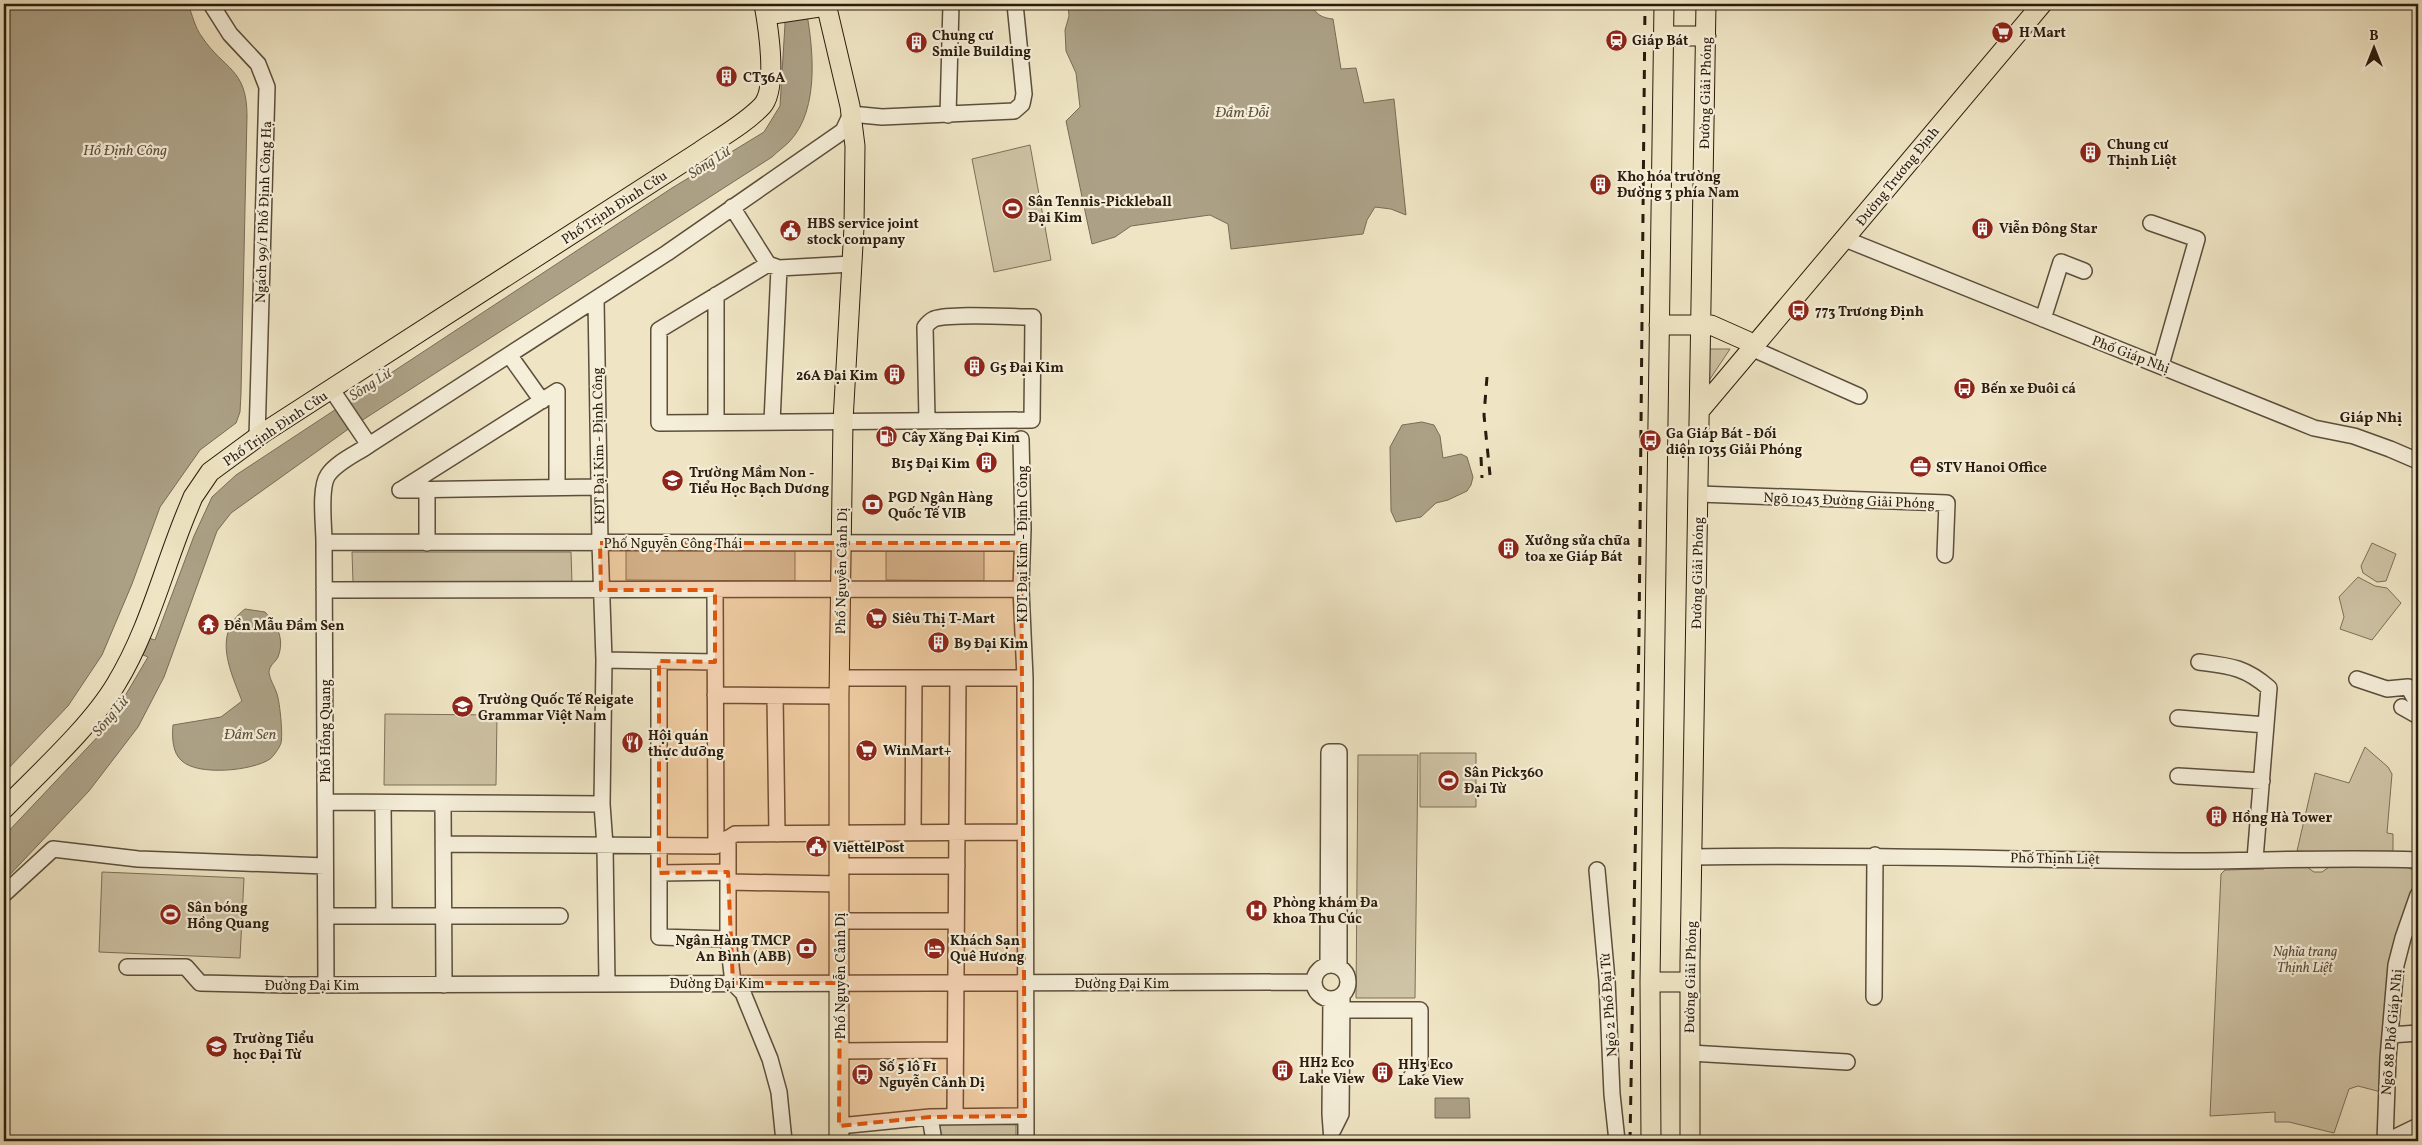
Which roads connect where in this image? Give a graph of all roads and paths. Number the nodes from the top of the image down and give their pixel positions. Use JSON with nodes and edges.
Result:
{"nodes":[{"id":1,"x":211,"y":4,"type":"edge"},
{"id":2,"x":950,"y":4,"type":"edge"},
{"id":3,"x":1015,"y":4,"type":"edge"},
{"id":4,"x":1664,"y":4,"type":"edge"},
{"id":5,"x":1706,"y":4,"type":"edge"},
{"id":6,"x":2042,"y":4,"type":"edge"},
{"id":7,"x":825,"y":5,"type":"edge"},
{"id":8,"x":770,"y":11,"type":"edge"},
{"id":9,"x":1663,"y":36,"type":"junction"},
{"id":10,"x":1706,"y":36,"type":"junction"},
{"id":11,"x":851,"y":114,"type":"junction"},
{"id":12,"x":948,"y":115,"type":"junction"},
{"id":13,"x":732,"y":208,"type":"junction"},
{"id":14,"x":2151,"y":223,"type":"dead end"},
{"id":15,"x":1846,"y":239,"type":"junction"},
{"id":16,"x":852,"y":264,"type":"junction"},
{"id":17,"x":773,"y":266,"type":"junction"},
{"id":18,"x":2084,"y":271,"type":"dead end"},
{"id":19,"x":716,"y":295,"type":"junction"},
{"id":20,"x":596,"y":299,"type":"junction"},
{"id":21,"x":2043,"y":320,"type":"junction"},
{"id":22,"x":1659,"y":325,"type":"junction"},
{"id":23,"x":1702,"y":325,"type":"junction"},
{"id":24,"x":1751,"y":348,"type":"junction"},
{"id":25,"x":510,"y":356,"type":"junction"},
{"id":26,"x":2161,"y":365,"type":"junction"},
{"id":27,"x":336,"y":394,"type":"junction"},
{"id":28,"x":1859,"y":396,"type":"dead end"},
{"id":29,"x":542,"y":400,"type":"junction"},
{"id":30,"x":1700,"y":409,"type":"junction"},
{"id":31,"x":927,"y":419,"type":"junction"},
{"id":32,"x":843,"y":421,"type":"junction"},
{"id":33,"x":716,"y":422,"type":"junction"},
{"id":34,"x":772,"y":422,"type":"junction"},
{"id":35,"x":257,"y":438,"type":"junction"},
{"id":36,"x":365,"y":438,"type":"junction"},
{"id":37,"x":1021,"y":439,"type":"dead end"},
{"id":38,"x":2418,"y":461,"type":"edge"},
{"id":39,"x":599,"y":487,"type":"junction"},
{"id":40,"x":557,"y":488,"type":"junction"},
{"id":41,"x":427,"y":490,"type":"junction"},
{"id":42,"x":1699,"y":494,"type":"junction"},
{"id":43,"x":324,"y":542,"type":"junction"},
{"id":44,"x":426,"y":543,"type":"junction"},
{"id":45,"x":600,"y":543,"type":"junction"},
{"id":46,"x":841,"y":543,"type":"junction"},
{"id":47,"x":1021,"y":543,"type":"junction"},
{"id":48,"x":1945,"y":555,"type":"dead end"},
{"id":49,"x":1021,"y":589,"type":"junction"},
{"id":50,"x":324,"y":590,"type":"junction"},
{"id":51,"x":601,"y":590,"type":"junction"},
{"id":52,"x":715,"y":590,"type":"junction"},
{"id":53,"x":841,"y":590,"type":"junction"},
{"id":54,"x":604,"y":660,"type":"junction"},
{"id":55,"x":659,"y":661,"type":"junction"},
{"id":56,"x":715,"y":662,"type":"junction"},
{"id":57,"x":2199,"y":662,"type":"dead end"},
{"id":58,"x":914,"y":678,"type":"junction"},
{"id":59,"x":958,"y":678,"type":"junction"},
{"id":60,"x":1025,"y":678,"type":"junction"},
{"id":61,"x":2357,"y":679,"type":"dead end"},
{"id":62,"x":2413,"y":686,"type":"edge"},
{"id":63,"x":840,"y":687,"type":"junction"},
{"id":64,"x":715,"y":695,"type":"junction"},
{"id":65,"x":775,"y":696,"type":"junction"},
{"id":66,"x":2418,"y":704,"type":"edge"},
{"id":67,"x":2402,"y":707,"type":"dead end"},
{"id":68,"x":2418,"y":716,"type":"edge"},
{"id":69,"x":2178,"y":718,"type":"dead end"},
{"id":70,"x":2266,"y":725,"type":"junction"},
{"id":71,"x":1334,"y":752,"type":"dead end"},
{"id":72,"x":2178,"y":776,"type":"dead end"},
{"id":73,"x":2262,"y":781,"type":"junction"},
{"id":74,"x":325,"y":802,"type":"junction"},
{"id":75,"x":383,"y":802,"type":"junction"},
{"id":76,"x":443,"y":803,"type":"junction"},
{"id":77,"x":602,"y":804,"type":"junction"},
{"id":78,"x":4,"y":809,"type":"edge"},
{"id":79,"x":1024,"y":832,"type":"junction"},
{"id":80,"x":841,"y":833,"type":"junction"},
{"id":81,"x":914,"y":833,"type":"junction"},
{"id":82,"x":957,"y":833,"type":"junction"},
{"id":83,"x":777,"y":834,"type":"junction"},
{"id":84,"x":722,"y":842,"type":"junction"},
{"id":85,"x":443,"y":844,"type":"junction"},
{"id":86,"x":605,"y":846,"type":"junction"},
{"id":87,"x":659,"y":846,"type":"junction"},
{"id":88,"x":1875,"y":855,"type":"junction"},
{"id":89,"x":1692,"y":857,"type":"junction"},
{"id":90,"x":2255,"y":859,"type":"junction"},
{"id":91,"x":2418,"y":860,"type":"edge"},
{"id":92,"x":325,"y":866,"type":"junction"},
{"id":93,"x":956,"y":866,"type":"junction"},
{"id":94,"x":1597,"y":870,"type":"dead end"},
{"id":95,"x":659,"y":873,"type":"junction"},
{"id":96,"x":841,"y":875,"type":"junction"},
{"id":97,"x":728,"y":877,"type":"junction"},
{"id":98,"x":4,"y":894,"type":"edge"},
{"id":99,"x":2418,"y":895,"type":"edge"},
{"id":100,"x":384,"y":915,"type":"junction"},
{"id":101,"x":444,"y":915,"type":"junction"},
{"id":102,"x":326,"y":916,"type":"junction"},
{"id":103,"x":560,"y":916,"type":"dead end"},
{"id":104,"x":840,"y":921,"type":"junction"},
{"id":105,"x":956,"y":921,"type":"junction"},
{"id":106,"x":728,"y":939,"type":"junction"},
{"id":107,"x":1334,"y":965,"type":"junction"},
{"id":108,"x":127,"y":967,"type":"dead end"},
{"id":109,"x":1313,"y":982,"type":"junction"},
{"id":110,"x":1650,"y":982,"type":"junction"},
{"id":111,"x":1690,"y":982,"type":"junction"},
{"id":112,"x":733,"y":983,"type":"junction"},
{"id":113,"x":840,"y":983,"type":"junction"},
{"id":114,"x":955,"y":983,"type":"junction"},
{"id":115,"x":1024,"y":983,"type":"junction"},
{"id":116,"x":607,"y":984,"type":"junction"},
{"id":117,"x":326,"y":985,"type":"junction"},
{"id":118,"x":444,"y":985,"type":"junction"},
{"id":119,"x":1874,"y":997,"type":"dead end"},
{"id":120,"x":1338,"y":1001,"type":"junction"},
{"id":121,"x":2418,"y":1033,"type":"edge"},
{"id":122,"x":2390,"y":1035,"type":"junction"},
{"id":123,"x":955,"y":1050,"type":"junction"},
{"id":124,"x":840,"y":1051,"type":"junction"},
{"id":125,"x":1690,"y":1053,"type":"junction"},
{"id":126,"x":1848,"y":1062,"type":"dead end"},
{"id":127,"x":1411,"y":1077,"type":"dead end"},
{"id":128,"x":930,"y":1116,"type":"junction"},
{"id":129,"x":954,"y":1116,"type":"junction"},
{"id":130,"x":1025,"y":1116,"type":"junction"},
{"id":131,"x":2418,"y":1126,"type":"edge"},
{"id":132,"x":839,"y":1134,"type":"edge"},
{"id":133,"x":1332,"y":1135,"type":"edge"},
{"id":134,"x":784,"y":1141,"type":"edge"},
{"id":135,"x":934,"y":1141,"type":"edge"},
{"id":136,"x":1026,"y":1141,"type":"edge"},
{"id":137,"x":1617,"y":1141,"type":"edge"},
{"id":138,"x":1651,"y":1141,"type":"edge"},
{"id":139,"x":1690,"y":1141,"type":"edge"},
{"id":140,"x":2386,"y":1141,"type":"edge"}],
"edges":[{"from":1,"to":35,"type":"street","name":"Ngách 99/1 Phố Định Công Hạ"},
{"from":2,"to":12,"type":"street"},
{"from":3,"to":12,"type":"street"},
{"from":4,"to":9,"type":"main road"},
{"from":5,"to":10,"type":"main road","name":"Đường Giải Phóng"},
{"from":6,"to":15,"type":"main road","name":"Đường Trương Định"},
{"from":7,"to":8,"type":"main road"},
{"from":7,"to":11,"type":"main road","name":"Phố Nguyễn Cảnh Dị"},
{"from":8,"to":27,"type":"main road","name":"Phố Trịnh Đình Cửu"},
{"from":9,"to":10,"type":"main road"},
{"from":9,"to":22,"type":"main road"},
{"from":10,"to":23,"type":"main road","name":"Đường Giải Phóng"},
{"from":11,"to":12,"type":"street"},
{"from":11,"to":13,"type":"street"},
{"from":11,"to":16,"type":"main road","name":"Phố Nguyễn Cảnh Dị"},
{"from":13,"to":17,"type":"street"},
{"from":13,"to":20,"type":"street"},
{"from":14,"to":26,"type":"street"},
{"from":15,"to":21,"type":"street","name":"Phố Giáp Nhị"},
{"from":15,"to":24,"type":"main road","name":"Đường Trương Định"},
{"from":16,"to":17,"type":"street"},
{"from":16,"to":32,"type":"main road","name":"Phố Nguyễn Cảnh Dị"},
{"from":17,"to":19,"type":"street"},
{"from":17,"to":34,"type":"street"},
{"from":18,"to":21,"type":"street"},
{"from":19,"to":33,"type":"street"},
{"from":19,"to":33,"type":"street"},
{"from":20,"to":25,"type":"street"},
{"from":20,"to":39,"type":"street","name":"KĐT Đại Kim - Định Công"},
{"from":21,"to":26,"type":"street","name":"Phố Giáp Nhị"},
{"from":22,"to":23,"type":"main road"},
{"from":22,"to":110,"type":"main road"},
{"from":23,"to":24,"type":"main road"},
{"from":23,"to":30,"type":"main road","name":"Đường Giải Phóng"},
{"from":24,"to":28,"type":"street"},
{"from":24,"to":30,"type":"main road","name":"Đường Trương Định"},
{"from":25,"to":29,"type":"street"},
{"from":25,"to":36,"type":"street"},
{"from":26,"to":38,"type":"street","name":"Phố Giáp Nhị"},
{"from":27,"to":35,"type":"main road","name":"Phố Trịnh Đình Cửu"},
{"from":27,"to":36,"type":"street"},
{"from":29,"to":40,"type":"street"},
{"from":29,"to":41,"type":"street"},
{"from":30,"to":42,"type":"main road","name":"Đường Giải Phóng"},
{"from":31,"to":31,"type":"street"},
{"from":31,"to":32,"type":"street"},
{"from":32,"to":34,"type":"street"},
{"from":32,"to":46,"type":"main road","name":"Phố Nguyễn Cảnh Dị"},
{"from":33,"to":34,"type":"street"},
{"from":35,"to":78,"type":"main road","name":"Phố Trịnh Đình Cửu"},
{"from":36,"to":43,"type":"street","name":"Phố Hồng Quang"},
{"from":37,"to":47,"type":"street","name":"KĐT Đại Kim - Định Công"},
{"from":39,"to":40,"type":"street"},
{"from":39,"to":45,"type":"street","name":"KĐT Đại Kim - Định Công"},
{"from":40,"to":41,"type":"street"},
{"from":41,"to":44,"type":"street"},
{"from":42,"to":48,"type":"street","name":"Ngõ 1043 Đường Giải Phóng"},
{"from":42,"to":89,"type":"main road","name":"Đường Giải Phóng"},
{"from":43,"to":44,"type":"street","name":"Phố Nguyễn Công Thái"},
{"from":43,"to":50,"type":"street","name":"Phố Hồng Quang"},
{"from":44,"to":45,"type":"street","name":"Phố Nguyễn Công Thái"},
{"from":45,"to":46,"type":"street","name":"Phố Nguyễn Công Thái"},
{"from":45,"to":51,"type":"street","name":"KĐT Đại Kim - Định Công"},
{"from":46,"to":47,"type":"street","name":"Phố Nguyễn Công Thái"},
{"from":46,"to":53,"type":"main road","name":"Phố Nguyễn Cảnh Dị"},
{"from":47,"to":49,"type":"street","name":"KĐT Đại Kim - Định Công"},
{"from":49,"to":53,"type":"street"},
{"from":49,"to":60,"type":"street","name":"KĐT Đại Kim - Định Công"},
{"from":50,"to":51,"type":"street"},
{"from":50,"to":74,"type":"street","name":"Phố Hồng Quang"},
{"from":51,"to":52,"type":"street"},
{"from":51,"to":54,"type":"street","name":"KĐT Đại Kim - Định Công"},
{"from":52,"to":53,"type":"street"},
{"from":52,"to":56,"type":"street"},
{"from":53,"to":63,"type":"main road","name":"Phố Nguyễn Cảnh Dị"},
{"from":54,"to":55,"type":"street"},
{"from":54,"to":77,"type":"street","name":"KĐT Đại Kim - Định Công"},
{"from":55,"to":56,"type":"street"},
{"from":55,"to":87,"type":"street"},
{"from":56,"to":64,"type":"street"},
{"from":57,"to":70,"type":"street"},
{"from":58,"to":59,"type":"street"},
{"from":58,"to":63,"type":"street"},
{"from":58,"to":81,"type":"street"},
{"from":59,"to":60,"type":"street"},
{"from":59,"to":82,"type":"street"},
{"from":60,"to":79,"type":"street","name":"KĐT Đại Kim - Định Công"},
{"from":61,"to":62,"type":"street"},
{"from":62,"to":66,"type":"street"},
{"from":63,"to":65,"type":"street"},
{"from":63,"to":80,"type":"main road","name":"Phố Nguyễn Cảnh Dị"},
{"from":64,"to":65,"type":"street"},
{"from":64,"to":84,"type":"street"},
{"from":65,"to":83,"type":"street"},
{"from":67,"to":68,"type":"street"},
{"from":69,"to":70,"type":"street"},
{"from":70,"to":73,"type":"street"},
{"from":71,"to":107,"type":"street"},
{"from":72,"to":73,"type":"street"},
{"from":73,"to":90,"type":"street"},
{"from":74,"to":75,"type":"street"},
{"from":74,"to":92,"type":"street","name":"Phố Hồng Quang"},
{"from":75,"to":76,"type":"street"},
{"from":75,"to":100,"type":"street"},
{"from":76,"to":77,"type":"street"},
{"from":76,"to":85,"type":"street"},
{"from":77,"to":86,"type":"street","name":"KĐT Đại Kim - Định Công"},
{"from":79,"to":82,"type":"street"},
{"from":79,"to":115,"type":"street","name":"KĐT Đại Kim - Định Công"},
{"from":80,"to":81,"type":"street"},
{"from":80,"to":83,"type":"street"},
{"from":80,"to":96,"type":"main road","name":"Phố Nguyễn Cảnh Dị"},
{"from":81,"to":82,"type":"street"},
{"from":82,"to":93,"type":"street"},
{"from":83,"to":84,"type":"street"},
{"from":84,"to":87,"type":"street"},
{"from":84,"to":97,"type":"street"},
{"from":85,"to":86,"type":"street"},
{"from":85,"to":101,"type":"street"},
{"from":86,"to":87,"type":"street"},
{"from":86,"to":116,"type":"street","name":"KĐT Đại Kim - Định Công"},
{"from":87,"to":95,"type":"street"},
{"from":88,"to":89,"type":"street","name":"Phố Thịnh Liệt"},
{"from":88,"to":90,"type":"street","name":"Phố Thịnh Liệt"},
{"from":88,"to":119,"type":"street"},
{"from":89,"to":111,"type":"main road","name":"Đường Giải Phóng"},
{"from":90,"to":91,"type":"street","name":"Phố Thịnh Liệt"},
{"from":92,"to":98,"type":"street"},
{"from":92,"to":102,"type":"street","name":"Phố Hồng Quang"},
{"from":93,"to":96,"type":"street"},
{"from":93,"to":105,"type":"street"},
{"from":94,"to":137,"type":"street","name":"Ngõ 2 Phố Đại Từ"},
{"from":95,"to":97,"type":"street"},
{"from":95,"to":106,"type":"street"},
{"from":96,"to":97,"type":"street"},
{"from":96,"to":104,"type":"main road","name":"Phố Nguyễn Cảnh Dị"},
{"from":97,"to":106,"type":"street"},
{"from":99,"to":122,"type":"street","name":"Ngõ 88 Phố Giáp Nhị"},
{"from":100,"to":101,"type":"street"},
{"from":100,"to":102,"type":"street"},
{"from":101,"to":103,"type":"street"},
{"from":101,"to":118,"type":"street"},
{"from":102,"to":117,"type":"street","name":"Phố Hồng Quang"},
{"from":104,"to":105,"type":"street"},
{"from":104,"to":113,"type":"main road","name":"Phố Nguyễn Cảnh Dị"},
{"from":105,"to":114,"type":"street"},
{"from":106,"to":112,"type":"street"},
{"from":107,"to":109,"type":"street"},
{"from":107,"to":120,"type":"street"},
{"from":108,"to":117,"type":"street","name":"Đường Đại Kim"},
{"from":109,"to":115,"type":"street","name":"Đường Đại Kim"},
{"from":109,"to":120,"type":"street"},
{"from":110,"to":111,"type":"main road"},
{"from":110,"to":138,"type":"main road"},
{"from":111,"to":125,"type":"main road","name":"Đường Giải Phóng"},
{"from":112,"to":113,"type":"street","name":"Đường Đại Kim"},
{"from":112,"to":116,"type":"street","name":"Đường Đại Kim"},
{"from":112,"to":134,"type":"street"},
{"from":113,"to":114,"type":"street","name":"Đường Đại Kim"},
{"from":113,"to":124,"type":"main road","name":"Phố Nguyễn Cảnh Dị"},
{"from":114,"to":115,"type":"street","name":"Đường Đại Kim"},
{"from":114,"to":123,"type":"street"},
{"from":115,"to":130,"type":"street","name":"KĐT Đại Kim - Định Công"},
{"from":116,"to":118,"type":"street","name":"Đường Đại Kim"},
{"from":117,"to":118,"type":"street","name":"Đường Đại Kim"},
{"from":120,"to":127,"type":"street"},
{"from":120,"to":133,"type":"street"},
{"from":121,"to":122,"type":"street"},
{"from":122,"to":140,"type":"street","name":"Ngõ 88 Phố Giáp Nhị"},
{"from":123,"to":124,"type":"street"},
{"from":123,"to":129,"type":"street"},
{"from":124,"to":132,"type":"main road","name":"Phố Nguyễn Cảnh Dị"},
{"from":125,"to":126,"type":"street"},
{"from":125,"to":139,"type":"main road","name":"Đường Giải Phóng"},
{"from":128,"to":129,"type":"street"},
{"from":128,"to":132,"type":"street"},
{"from":128,"to":135,"type":"street"},
{"from":129,"to":130,"type":"street"},
{"from":130,"to":136,"type":"street","name":"KĐT Đại Kim - Định Công"},
{"from":131,"to":140,"type":"street"}]}
